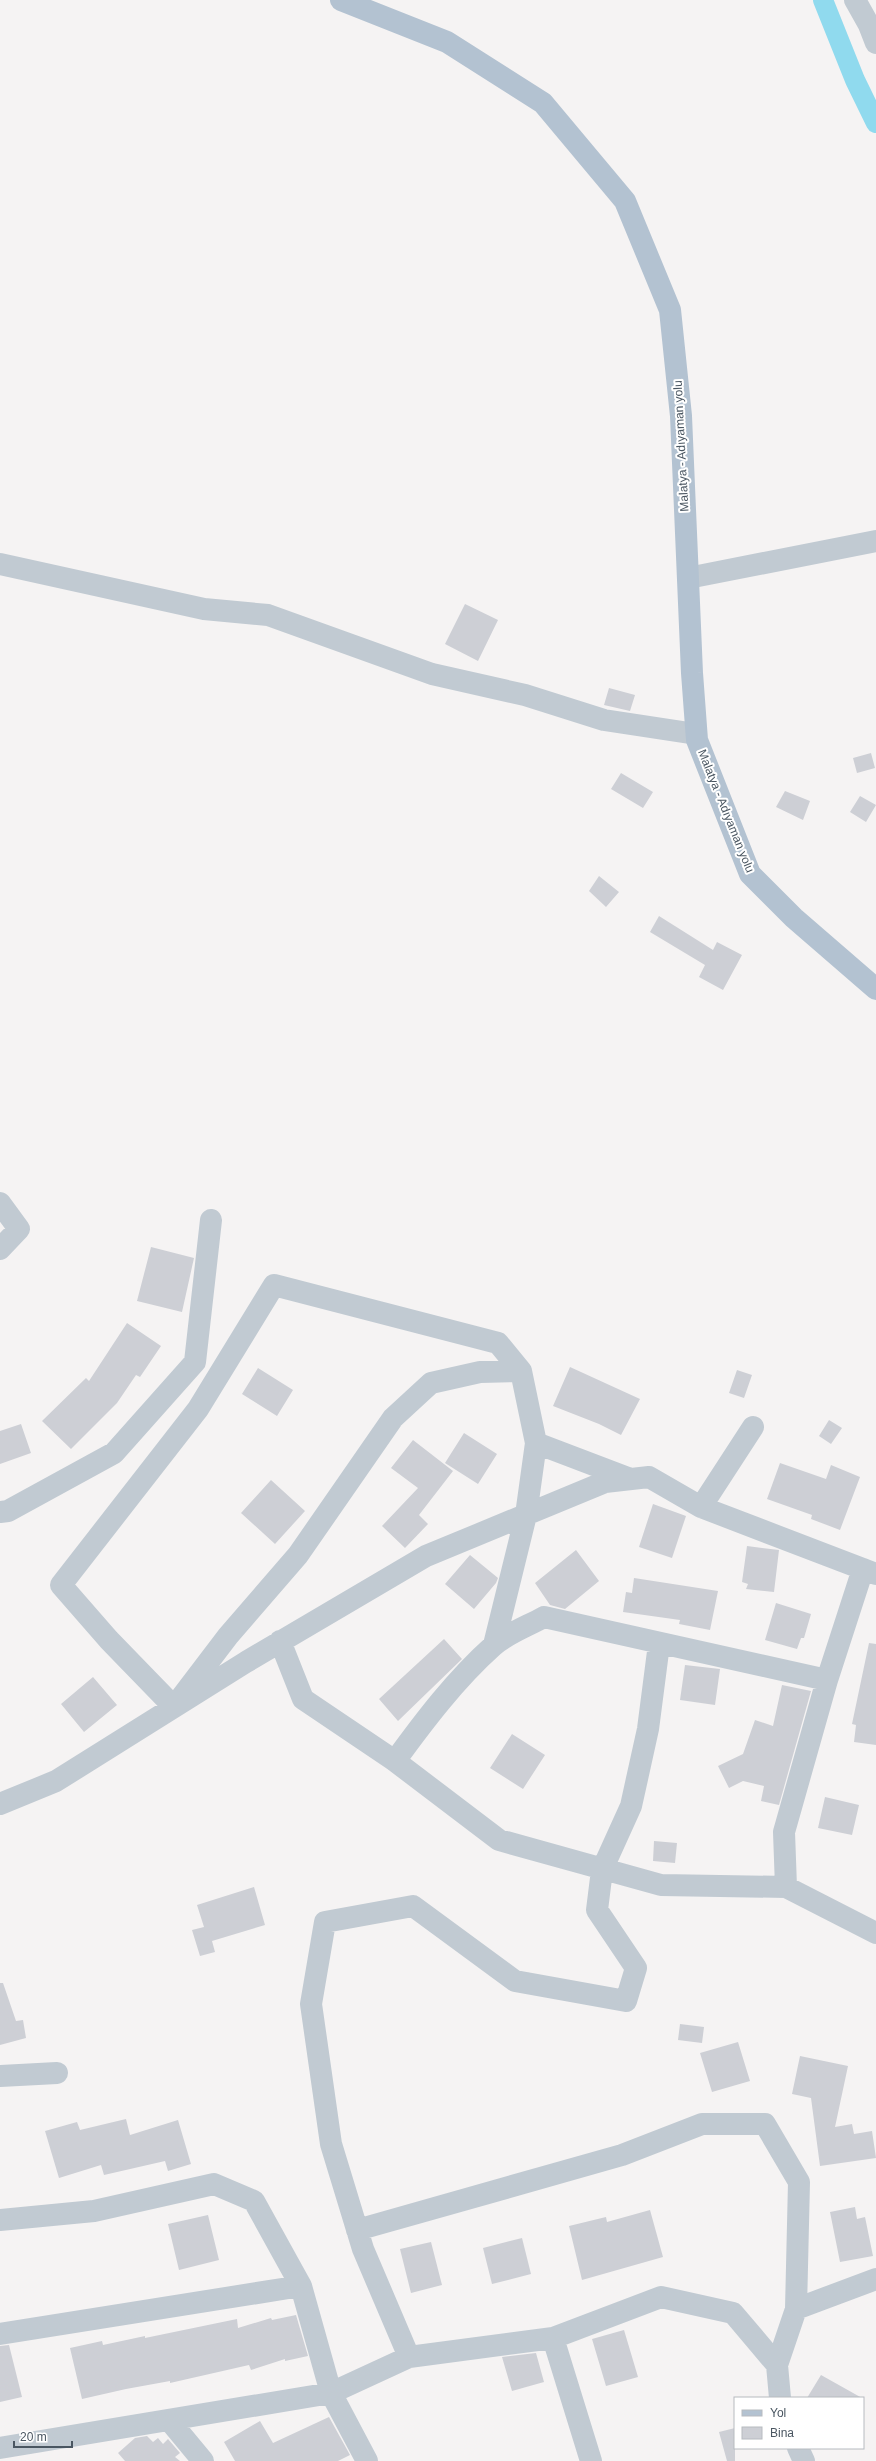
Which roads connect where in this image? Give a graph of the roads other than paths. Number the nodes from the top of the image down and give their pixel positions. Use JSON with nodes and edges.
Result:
{"nodes":[{"id":1,"x":341,"y":0,"type":"edge"},
{"id":2,"x":855,"y":0,"type":"edge"},
{"id":3,"x":876,"y":43,"type":"edge"},
{"id":4,"x":876,"y":541,"type":"edge"},
{"id":5,"x":0,"y":564,"type":"edge"},
{"id":6,"x":688,"y":578,"type":"junction"},
{"id":7,"x":696,"y":734,"type":"junction"},
{"id":8,"x":876,"y":989,"type":"edge"},
{"id":9,"x":0,"y":1203,"type":"edge"},
{"id":10,"x":211,"y":1220,"type":"dead end"},
{"id":11,"x":0,"y":1249,"type":"edge"},
{"id":12,"x":521,"y":1371,"type":"junction"},
{"id":13,"x":753,"y":1427,"type":"dead end"},
{"id":14,"x":536,"y":1443,"type":"junction"},
{"id":15,"x":631,"y":1479,"type":"junction"},
{"id":16,"x":701,"y":1506,"type":"junction"},
{"id":17,"x":0,"y":1512,"type":"edge"},
{"id":18,"x":526,"y":1515,"type":"junction"},
{"id":19,"x":869,"y":1571,"type":"edge"},
{"id":20,"x":280,"y":1642,"type":"junction"},
{"id":21,"x":659,"y":1644,"type":"junction"},
{"id":22,"x":494,"y":1645,"type":"junction"},
{"id":23,"x":827,"y":1680,"type":"junction"},
{"id":24,"x":174,"y":1707,"type":"junction"},
{"id":25,"x":395,"y":1761,"type":"junction"},
{"id":26,"x":0,"y":1804,"type":"edge"},
{"id":27,"x":602,"y":1870,"type":"junction"},
{"id":28,"x":786,"y":1887,"type":"junction"},
{"id":29,"x":876,"y":1933,"type":"edge"},
{"id":30,"x":57,"y":2073,"type":"dead end"},
{"id":31,"x":0,"y":2076,"type":"edge"},
{"id":32,"x":0,"y":2220,"type":"edge"},
{"id":33,"x":357,"y":2230,"type":"junction"},
{"id":34,"x":876,"y":2280,"type":"edge"},
{"id":35,"x":301,"y":2286,"type":"junction"},
{"id":36,"x":796,"y":2309,"type":"junction"},
{"id":37,"x":0,"y":2334,"type":"edge"},
{"id":38,"x":553,"y":2338,"type":"junction"},
{"id":39,"x":409,"y":2357,"type":"junction"},
{"id":40,"x":777,"y":2365,"type":"junction"},
{"id":41,"x":331,"y":2393,"type":"junction"},
{"id":42,"x":780,"y":2397,"type":"edge"},
{"id":43,"x":169,"y":2420,"type":"junction"},
{"id":44,"x":0,"y":2448,"type":"edge"},
{"id":45,"x":798,"y":2449,"type":"edge"},
{"id":46,"x":203,"y":2461,"type":"edge"},
{"id":47,"x":367,"y":2461,"type":"edge"},
{"id":48,"x":591,"y":2461,"type":"edge"},
{"id":49,"x":804,"y":2461,"type":"edge"}],
"edges":[{"from":1,"to":6,"type":"main road","name":"Malatya - Adıyaman yolu"},
{"from":2,"to":3,"type":"street"},
{"from":4,"to":6,"type":"street"},
{"from":5,"to":7,"type":"street"},
{"from":6,"to":7,"type":"main road","name":"Malatya - Adıyaman yolu"},
{"from":7,"to":8,"type":"main road","name":"Malatya - Adıyaman yolu"},
{"from":9,"to":11,"type":"street"},
{"from":10,"to":17,"type":"street"},
{"from":12,"to":14,"type":"street"},
{"from":12,"to":24,"type":"street"},
{"from":12,"to":24,"type":"street"},
{"from":13,"to":16,"type":"street"},
{"from":14,"to":15,"type":"street"},
{"from":14,"to":18,"type":"street"},
{"from":15,"to":16,"type":"street"},
{"from":15,"to":18,"type":"street"},
{"from":16,"to":19,"type":"street"},
{"from":18,"to":20,"type":"street"},
{"from":18,"to":22,"type":"street"},
{"from":19,"to":23,"type":"street"},
{"from":20,"to":24,"type":"street"},
{"from":20,"to":25,"type":"street"},
{"from":21,"to":22,"type":"street"},
{"from":21,"to":23,"type":"street"},
{"from":21,"to":27,"type":"street"},
{"from":22,"to":25,"type":"street"},
{"from":23,"to":28,"type":"street"},
{"from":24,"to":26,"type":"street"},
{"from":25,"to":27,"type":"street"},
{"from":27,"to":28,"type":"street"},
{"from":27,"to":33,"type":"street"},
{"from":28,"to":29,"type":"street"},
{"from":30,"to":31,"type":"street"},
{"from":32,"to":35,"type":"street"},
{"from":33,"to":36,"type":"street"},
{"from":33,"to":39,"type":"street"},
{"from":34,"to":36,"type":"street"},
{"from":35,"to":37,"type":"street"},
{"from":35,"to":41,"type":"street"},
{"from":36,"to":40,"type":"street"},
{"from":38,"to":39,"type":"street"},
{"from":38,"to":40,"type":"street"},
{"from":38,"to":48,"type":"street"},
{"from":39,"to":41,"type":"street"},
{"from":40,"to":42,"type":"street"},
{"from":41,"to":43,"type":"street"},
{"from":41,"to":47,"type":"street"},
{"from":43,"to":44,"type":"street"},
{"from":43,"to":46,"type":"street"},
{"from":45,"to":49,"type":"street"}]}
